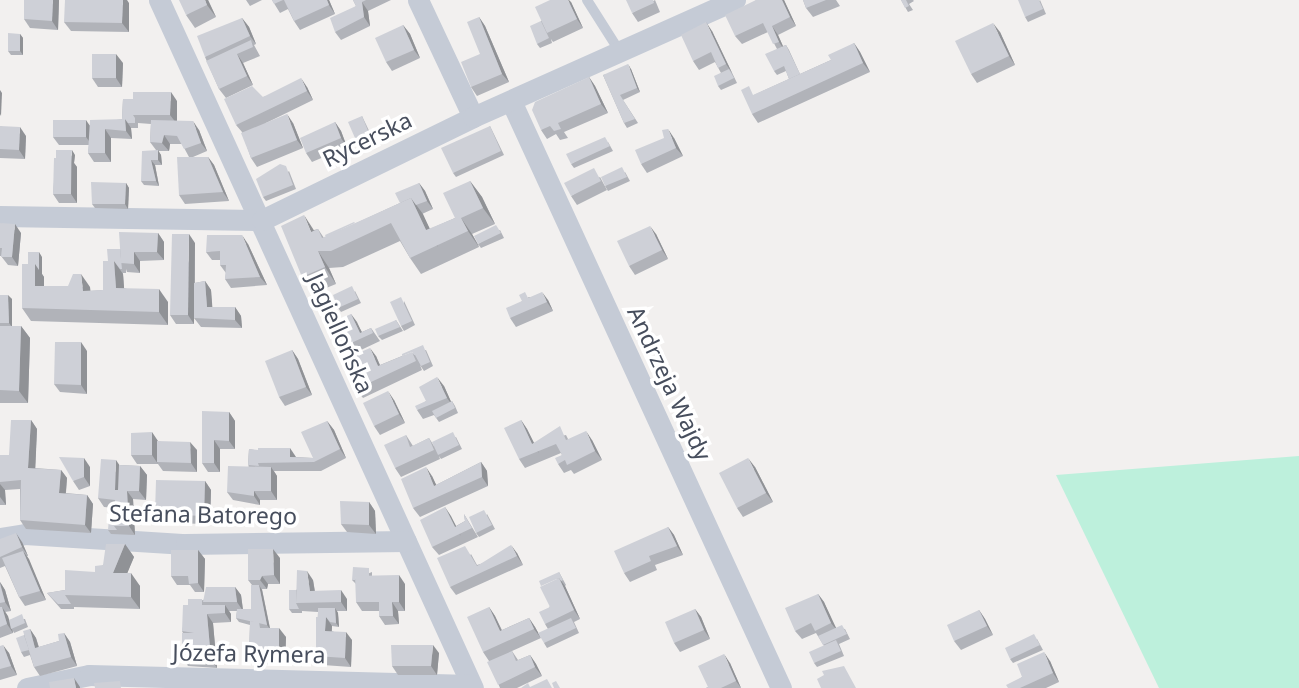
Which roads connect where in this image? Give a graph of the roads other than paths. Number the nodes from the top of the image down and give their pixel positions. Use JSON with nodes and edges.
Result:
{"nodes":[{"id":1,"x":159,"y":0,"type":"edge"},
{"id":2,"x":418,"y":0,"type":"edge"},
{"id":3,"x":587,"y":0,"type":"edge"},
{"id":4,"x":735,"y":0,"type":"edge"},
{"id":5,"x":620,"y":52,"type":"junction"},
{"id":6,"x":512,"y":101,"type":"junction"},
{"id":7,"x":473,"y":117,"type":"junction"},
{"id":8,"x":0,"y":216,"type":"edge"},
{"id":9,"x":262,"y":220,"type":"junction"},
{"id":10,"x":0,"y":538,"type":"edge"},
{"id":11,"x":406,"y":541,"type":"junction"},
{"id":12,"x":472,"y":686,"type":"edge"},
{"id":13,"x":27,"y":688,"type":"edge"},
{"id":14,"x":781,"y":688,"type":"edge"}],
"edges":[{"from":1,"to":9,"type":"street","name":"Jagiellońska"},
{"from":2,"to":7,"type":"street"},
{"from":3,"to":5,"type":"lane"},
{"from":4,"to":5,"type":"street","name":"Rycerska"},
{"from":5,"to":6,"type":"street","name":"Rycerska"},
{"from":6,"to":7,"type":"street","name":"Rycerska"},
{"from":6,"to":14,"type":"street","name":"Andrzeja Wajdy"},
{"from":7,"to":9,"type":"street","name":"Rycerska"},
{"from":8,"to":9,"type":"street","name":"Rycerska"},
{"from":9,"to":11,"type":"street","name":"Jagiellońska"},
{"from":10,"to":11,"type":"street","name":"Stefana Batorego"},
{"from":11,"to":12,"type":"street","name":"Jagiellońska"},
{"from":12,"to":13,"type":"street","name":"Józefa Rymera"}]}
